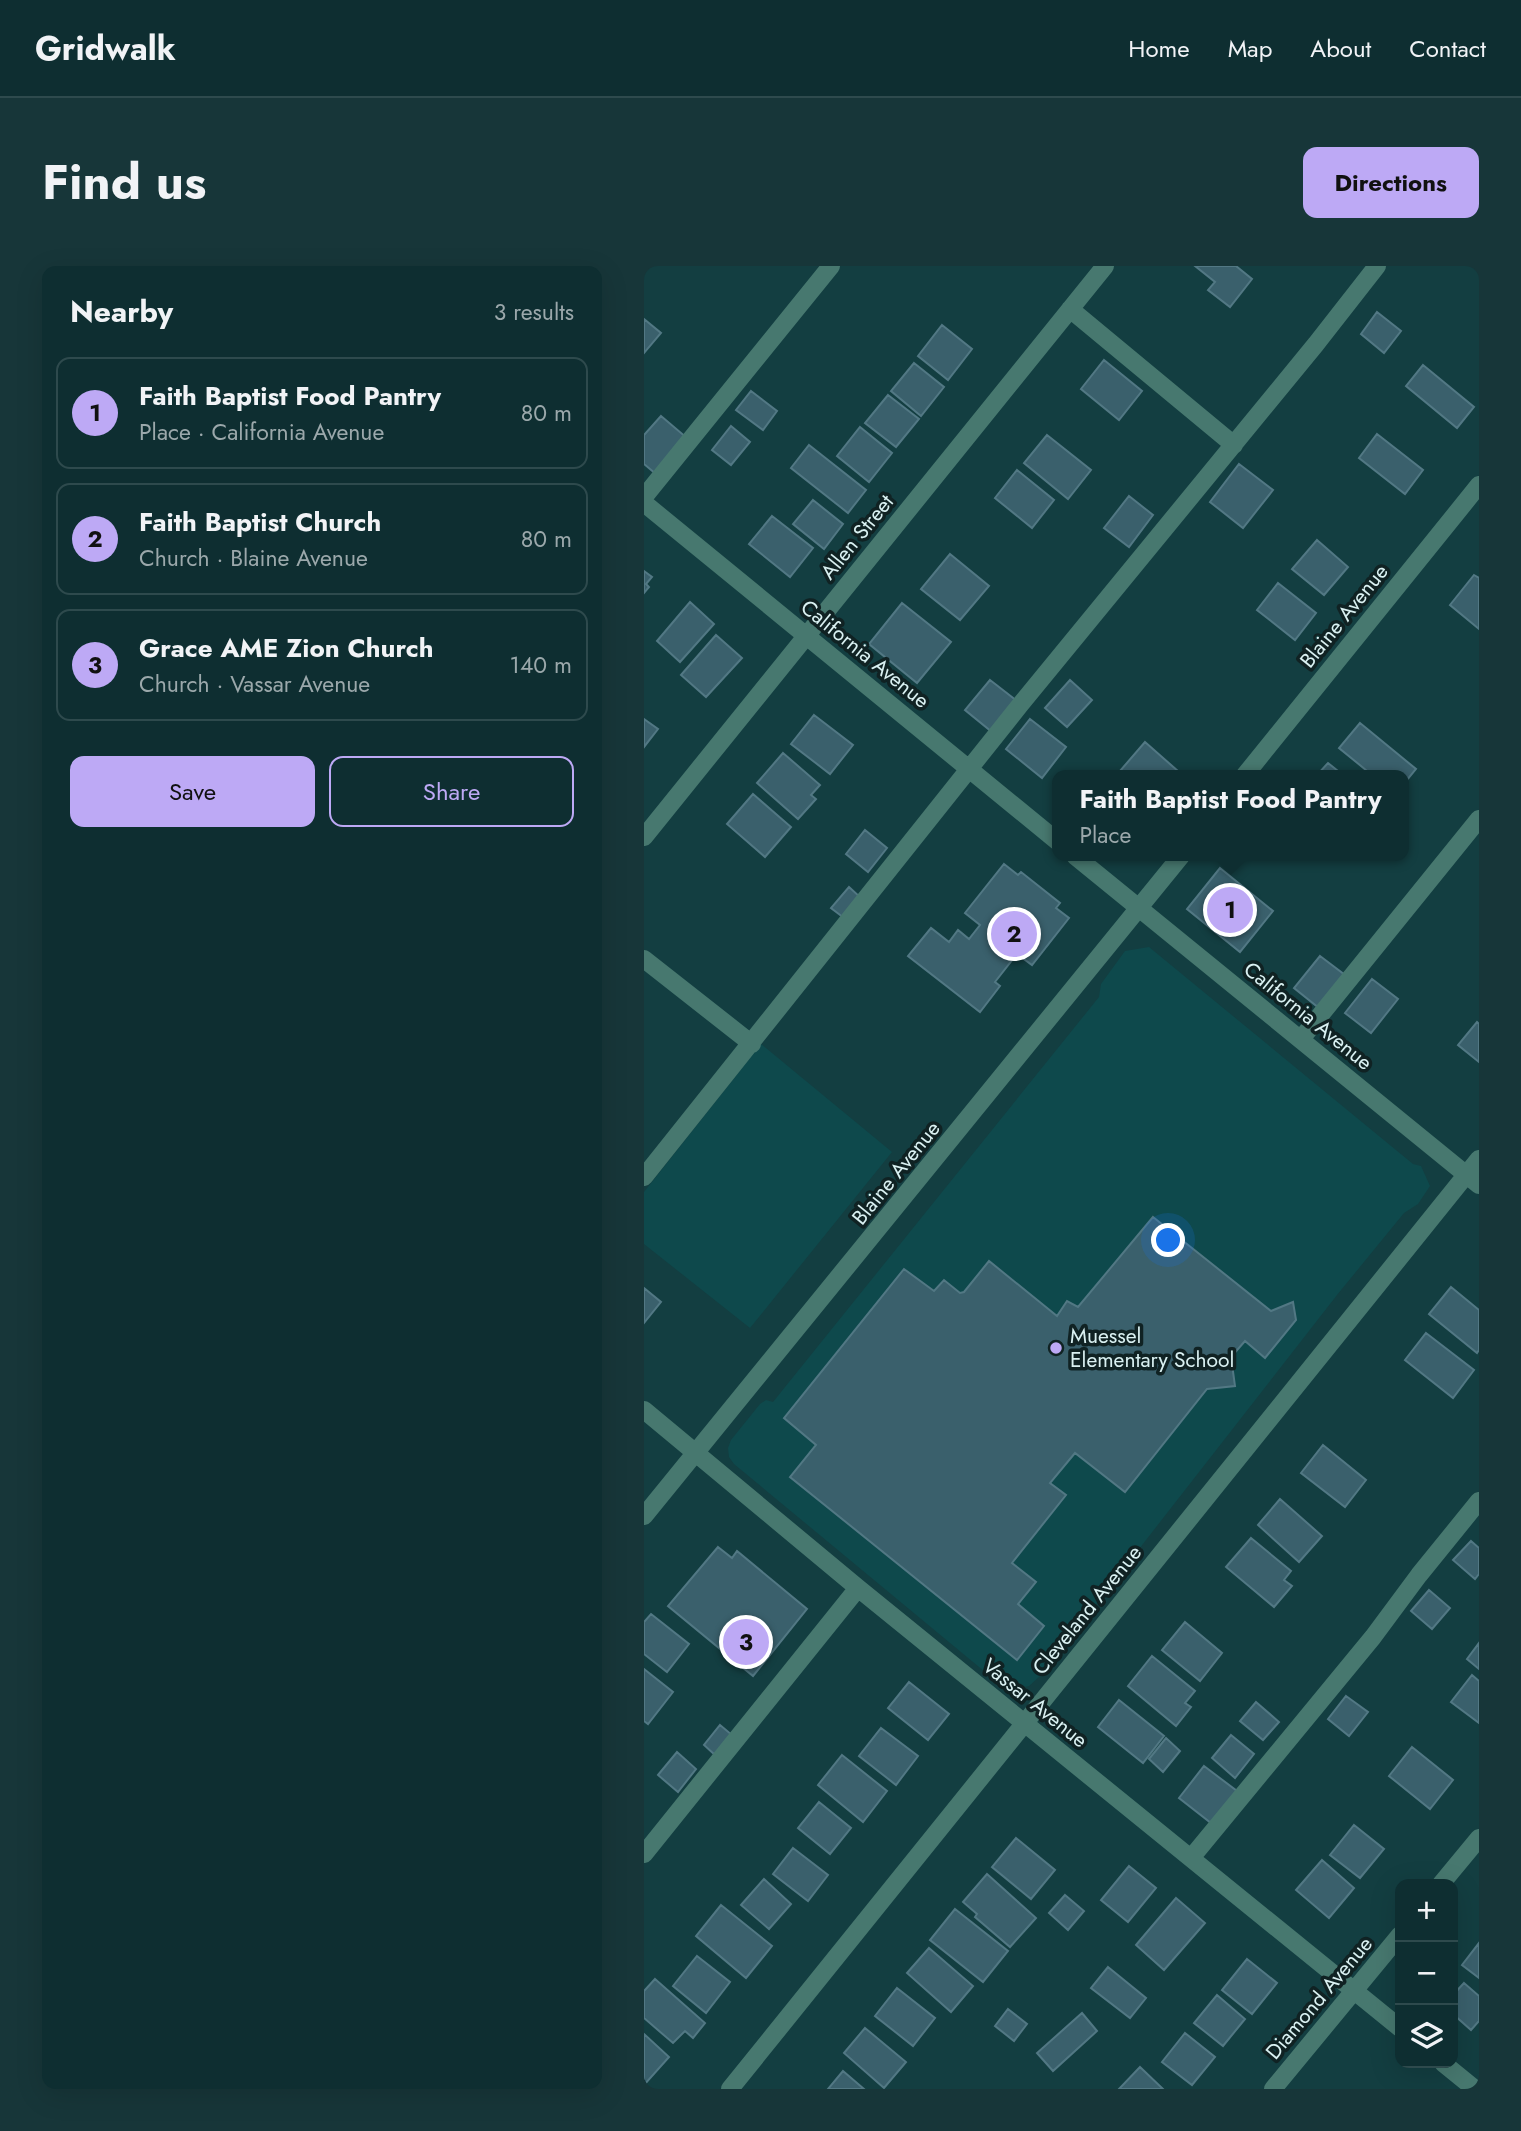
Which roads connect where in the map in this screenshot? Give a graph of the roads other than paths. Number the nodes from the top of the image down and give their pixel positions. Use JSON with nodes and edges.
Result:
{"nodes":[{"id":1,"x":831,"y":266,"type":"edge"},
{"id":2,"x":1105,"y":266,"type":"edge"},
{"id":3,"x":1377,"y":266,"type":"edge"},
{"id":4,"x":1070,"y":309,"type":"junction"},
{"id":5,"x":1234,"y":445,"type":"junction"},
{"id":6,"x":1479,"y":485,"type":"edge"},
{"id":7,"x":644,"y":497,"type":"edge"},
{"id":8,"x":644,"y":503,"type":"edge"},
{"id":9,"x":807,"y":635,"type":"junction"},
{"id":10,"x":971,"y":769,"type":"junction"},
{"id":11,"x":1249,"y":770,"type":"edge"},
{"id":12,"x":1479,"y":819,"type":"edge"},
{"id":13,"x":644,"y":836,"type":"edge"},
{"id":14,"x":1052,"y":837,"type":"edge"},
{"id":15,"x":1081,"y":861,"type":"edge"},
{"id":16,"x":1177,"y":861,"type":"edge"},
{"id":17,"x":1140,"y":907,"type":"junction"},
{"id":18,"x":644,"y":959,"type":"edge"},
{"id":19,"x":1301,"y":1039,"type":"junction"},
{"id":20,"x":752,"y":1044,"type":"junction"},
{"id":21,"x":1479,"y":1159,"type":"edge"},
{"id":22,"x":644,"y":1177,"type":"edge"},
{"id":23,"x":1473,"y":1180,"type":"edge"},
{"id":24,"x":644,"y":1410,"type":"edge"},
{"id":25,"x":695,"y":1453,"type":"junction"},
{"id":26,"x":1479,"y":1501,"type":"edge"},
{"id":27,"x":644,"y":1516,"type":"edge"},
{"id":28,"x":858,"y":1588,"type":"junction"},
{"id":29,"x":1026,"y":1724,"type":"junction"},
{"id":30,"x":1479,"y":1838,"type":"edge"},
{"id":31,"x":644,"y":1854,"type":"edge"},
{"id":32,"x":1191,"y":1857,"type":"junction"},
{"id":33,"x":1445,"y":1879,"type":"edge"},
{"id":34,"x":1395,"y":1941,"type":"edge"},
{"id":35,"x":1355,"y":1992,"type":"junction"},
{"id":36,"x":1395,"y":2024,"type":"edge"},
{"id":37,"x":1449,"y":2068,"type":"edge"},
{"id":38,"x":730,"y":2089,"type":"edge"},
{"id":39,"x":1273,"y":2089,"type":"edge"},
{"id":40,"x":1475,"y":2089,"type":"edge"}],
"edges":[{"from":1,"to":7,"type":"street"},
{"from":2,"to":4,"type":"street","name":"Allen Street"},
{"from":3,"to":5,"type":"street"},
{"from":4,"to":5,"type":"street"},
{"from":4,"to":9,"type":"street","name":"Allen Street"},
{"from":5,"to":10,"type":"street"},
{"from":6,"to":11,"type":"street","name":"Blaine Avenue"},
{"from":8,"to":9,"type":"street","name":"California Avenue"},
{"from":9,"to":10,"type":"street","name":"California Avenue"},
{"from":9,"to":13,"type":"street","name":"Allen Street"},
{"from":10,"to":14,"type":"street","name":"California Avenue"},
{"from":10,"to":20,"type":"street"},
{"from":12,"to":19,"type":"street"},
{"from":15,"to":17,"type":"street","name":"California Avenue"},
{"from":16,"to":17,"type":"street","name":"Blaine Avenue"},
{"from":17,"to":19,"type":"street","name":"California Avenue"},
{"from":17,"to":25,"type":"street","name":"Blaine Avenue"},
{"from":18,"to":20,"type":"street"},
{"from":19,"to":23,"type":"street","name":"California Avenue"},
{"from":20,"to":22,"type":"street"},
{"from":21,"to":23,"type":"street","name":"Cleveland Avenue"},
{"from":23,"to":29,"type":"street","name":"Cleveland Avenue"},
{"from":24,"to":25,"type":"street","name":"Vassar Avenue"},
{"from":25,"to":27,"type":"street","name":"Blaine Avenue"},
{"from":25,"to":28,"type":"street","name":"Vassar Avenue"},
{"from":26,"to":32,"type":"street"},
{"from":28,"to":29,"type":"street","name":"Vassar Avenue"},
{"from":28,"to":31,"type":"street"},
{"from":29,"to":32,"type":"street","name":"Vassar Avenue"},
{"from":29,"to":38,"type":"street","name":"Cleveland Avenue"},
{"from":30,"to":33,"type":"street"},
{"from":32,"to":35,"type":"street","name":"Vassar Avenue"},
{"from":34,"to":35,"type":"street","name":"Diamond Avenue"},
{"from":35,"to":36,"type":"street","name":"Vassar Avenue"},
{"from":35,"to":39,"type":"street","name":"Diamond Avenue"},
{"from":37,"to":40,"type":"street"}]}
